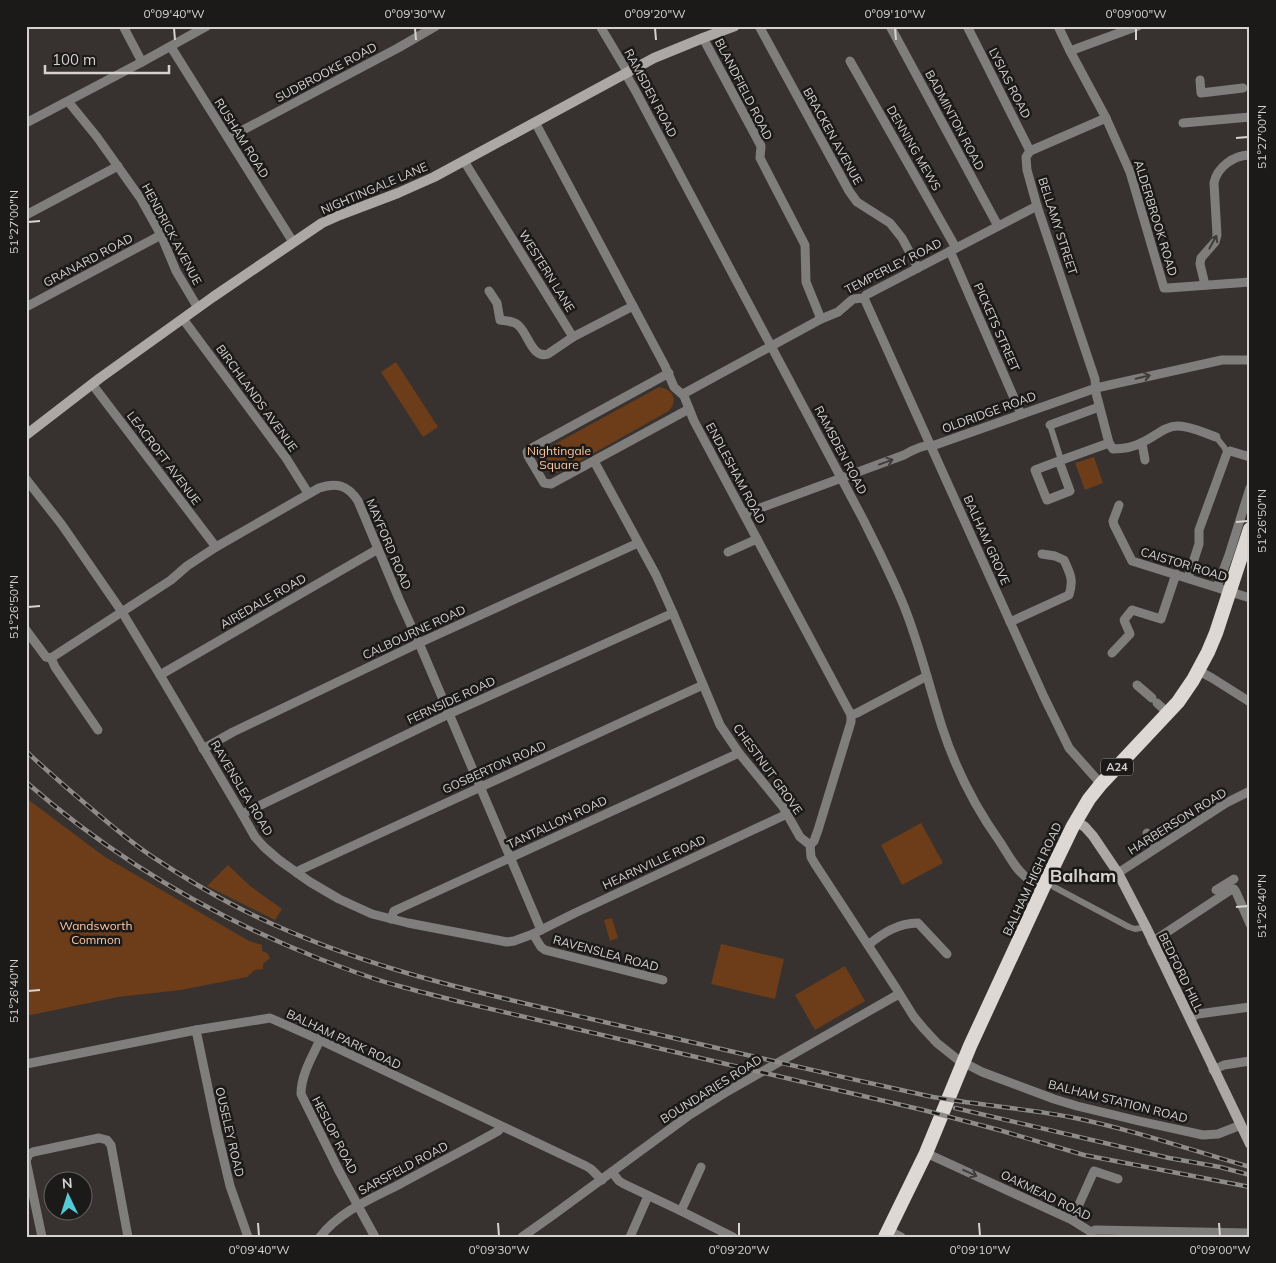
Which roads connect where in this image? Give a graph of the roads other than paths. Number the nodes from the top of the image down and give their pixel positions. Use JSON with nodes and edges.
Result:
{"nodes":[{"id":1,"x":123,"y":26,"type":"edge"},
{"id":2,"x":207,"y":26,"type":"edge"},
{"id":3,"x":436,"y":26,"type":"edge"},
{"id":4,"x":600,"y":26,"type":"edge"},
{"id":5,"x":735,"y":26,"type":"edge"},
{"id":6,"x":759,"y":26,"type":"edge"},
{"id":7,"x":890,"y":26,"type":"edge"},
{"id":8,"x":967,"y":26,"type":"edge"},
{"id":9,"x":1058,"y":26,"type":"edge"},
{"id":10,"x":1138,"y":26,"type":"edge"},
{"id":11,"x":703,"y":38,"type":"junction"},
{"id":12,"x":171,"y":47,"type":"junction"},
{"id":13,"x":1070,"y":51,"type":"junction"},
{"id":14,"x":142,"y":62,"type":"junction"},
{"id":15,"x":850,"y":62,"type":"dead end"},
{"id":16,"x":627,"y":73,"type":"junction"},
{"id":17,"x":1200,"y":80,"type":"dead end"},
{"id":18,"x":1243,"y":88,"type":"dead end"},
{"id":19,"x":69,"y":101,"type":"junction"},
{"id":20,"x":1250,"y":117,"type":"edge"},
{"id":21,"x":1106,"y":118,"type":"junction"},
{"id":22,"x":27,"y":120,"type":"edge"},
{"id":23,"x":535,"y":122,"type":"junction"},
{"id":24,"x":1183,"y":123,"type":"dead end"},
{"id":25,"x":228,"y":138,"type":"junction"},
{"id":26,"x":1030,"y":151,"type":"junction"},
{"id":27,"x":1250,"y":155,"type":"edge"},
{"id":28,"x":464,"y":161,"type":"junction"},
{"id":29,"x":118,"y":166,"type":"junction"},
{"id":30,"x":1037,"y":206,"type":"junction"},
{"id":31,"x":26,"y":215,"type":"edge"},
{"id":32,"x":998,"y":226,"type":"junction"},
{"id":33,"x":161,"y":235,"type":"junction"},
{"id":34,"x":293,"y":242,"type":"junction"},
{"id":35,"x":953,"y":250,"type":"junction"},
{"id":36,"x":918,"y":268,"type":"junction"},
{"id":37,"x":1250,"y":282,"type":"edge"},
{"id":38,"x":1205,"y":285,"type":"junction"},
{"id":39,"x":489,"y":291,"type":"dead end"},
{"id":40,"x":864,"y":298,"type":"junction"},
{"id":41,"x":633,"y":306,"type":"junction"},
{"id":42,"x":26,"y":307,"type":"edge"},
{"id":43,"x":198,"y":308,"type":"junction"},
{"id":44,"x":183,"y":319,"type":"junction"},
{"id":45,"x":821,"y":319,"type":"junction"},
{"id":46,"x":574,"y":337,"type":"junction"},
{"id":47,"x":771,"y":346,"type":"junction"},
{"id":48,"x":1250,"y":360,"type":"edge"},
{"id":49,"x":669,"y":373,"type":"junction"},
{"id":50,"x":92,"y":384,"type":"junction"},
{"id":51,"x":1096,"y":388,"type":"junction"},
{"id":52,"x":683,"y":394,"type":"junction"},
{"id":53,"x":1100,"y":407,"type":"junction"},
{"id":54,"x":689,"y":410,"type":"junction"},
{"id":55,"x":1021,"y":414,"type":"junction"},
{"id":56,"x":1050,"y":425,"type":"joint"},
{"id":57,"x":26,"y":435,"type":"edge"},
{"id":58,"x":1216,"y":437,"type":"joint"},
{"id":59,"x":1142,"y":443,"type":"junction"},
{"id":60,"x":930,"y":444,"type":"junction"},
{"id":61,"x":1109,"y":444,"type":"junction"},
{"id":62,"x":1227,"y":453,"type":"junction"},
{"id":63,"x":1250,"y":457,"type":"edge"},
{"id":64,"x":1145,"y":460,"type":"dead end"},
{"id":65,"x":594,"y":461,"type":"junction"},
{"id":66,"x":1060,"y":461,"type":"junction"},
{"id":67,"x":842,"y":478,"type":"junction"},
{"id":68,"x":26,"y":479,"type":"edge"},
{"id":69,"x":1250,"y":488,"type":"edge"},
{"id":70,"x":308,"y":493,"type":"junction"},
{"id":71,"x":1119,"y":505,"type":"dead end"},
{"id":72,"x":744,"y":514,"type":"junction"},
{"id":73,"x":1250,"y":529,"type":"edge"},
{"id":74,"x":757,"y":539,"type":"junction"},
{"id":75,"x":638,"y":543,"type":"junction"},
{"id":76,"x":216,"y":547,"type":"junction"},
{"id":77,"x":378,"y":549,"type":"junction"},
{"id":78,"x":1246,"y":550,"type":"edge"},
{"id":79,"x":728,"y":552,"type":"dead end"},
{"id":80,"x":1042,"y":554,"type":"dead end"},
{"id":81,"x":1176,"y":574,"type":"junction"},
{"id":82,"x":1188,"y":578,"type":"junction"},
{"id":83,"x":1223,"y":589,"type":"junction"},
{"id":84,"x":1250,"y":598,"type":"edge"},
{"id":85,"x":122,"y":612,"type":"junction"},
{"id":86,"x":673,"y":612,"type":"junction"},
{"id":87,"x":1010,"y":622,"type":"junction"},
{"id":88,"x":26,"y":630,"type":"edge"},
{"id":89,"x":419,"y":643,"type":"junction"},
{"id":90,"x":1112,"y":653,"type":"dead end"},
{"id":91,"x":51,"y":658,"type":"junction"},
{"id":92,"x":1198,"y":671,"type":"junction"},
{"id":93,"x":160,"y":675,"type":"junction"},
{"id":94,"x":927,"y":676,"type":"junction"},
{"id":95,"x":703,"y":685,"type":"junction"},
{"id":96,"x":1137,"y":685,"type":"dead end"},
{"id":97,"x":1250,"y":702,"type":"edge"},
{"id":98,"x":1168,"y":713,"type":"junction"},
{"id":99,"x":449,"y":714,"type":"junction"},
{"id":100,"x":851,"y":715,"type":"junction"},
{"id":101,"x":98,"y":730,"type":"dead end"},
{"id":102,"x":203,"y":748,"type":"junction"},
{"id":103,"x":739,"y":753,"type":"junction"},
{"id":104,"x":1101,"y":784,"type":"junction"},
{"id":105,"x":479,"y":787,"type":"junction"},
{"id":106,"x":1250,"y":791,"type":"edge"},
{"id":107,"x":242,"y":814,"type":"junction"},
{"id":108,"x":787,"y":814,"type":"junction"},
{"id":109,"x":1076,"y":820,"type":"junction"},
{"id":110,"x":1147,"y":833,"type":"dead end"},
{"id":111,"x":810,"y":844,"type":"junction"},
{"id":112,"x":1156,"y":848,"type":"junction"},
{"id":113,"x":510,"y":858,"type":"junction"},
{"id":114,"x":297,"y":873,"type":"junction"},
{"id":115,"x":1118,"y":873,"type":"junction"},
{"id":116,"x":1234,"y":879,"type":"dead end"},
{"id":117,"x":1049,"y":887,"type":"junction"},
{"id":118,"x":1227,"y":888,"type":"junction"},
{"id":119,"x":1216,"y":890,"type":"dead end"},
{"id":120,"x":391,"y":919,"type":"junction"},
{"id":121,"x":1250,"y":924,"type":"edge"},
{"id":122,"x":1146,"y":926,"type":"junction"},
{"id":123,"x":537,"y":932,"type":"junction"},
{"id":124,"x":1152,"y":942,"type":"junction"},
{"id":125,"x":868,"y":945,"type":"junction"},
{"id":126,"x":947,"y":954,"type":"dead end"},
{"id":127,"x":663,"y":980,"type":"dead end"},
{"id":128,"x":899,"y":994,"type":"junction"},
{"id":129,"x":1250,"y":1007,"type":"edge"},
{"id":130,"x":1190,"y":1018,"type":"junction"},
{"id":131,"x":196,"y":1030,"type":"junction"},
{"id":132,"x":320,"y":1040,"type":"junction"},
{"id":133,"x":1250,"y":1061,"type":"edge"},
{"id":134,"x":964,"y":1063,"type":"junction"},
{"id":135,"x":26,"y":1064,"type":"edge"},
{"id":136,"x":1214,"y":1070,"type":"junction"},
{"id":137,"x":1241,"y":1125,"type":"junction"},
{"id":138,"x":502,"y":1127,"type":"junction"},
{"id":139,"x":1250,"y":1144,"type":"edge"},
{"id":140,"x":926,"y":1153,"type":"junction"},
{"id":141,"x":26,"y":1161,"type":"edge"},
{"id":142,"x":701,"y":1168,"type":"dead end"},
{"id":143,"x":612,"y":1172,"type":"junction"},
{"id":144,"x":1118,"y":1179,"type":"dead end"},
{"id":145,"x":602,"y":1180,"type":"junction"},
{"id":146,"x":648,"y":1196,"type":"junction"},
{"id":147,"x":358,"y":1206,"type":"junction"},
{"id":148,"x":681,"y":1211,"type":"junction"},
{"id":149,"x":1072,"y":1220,"type":"junction"},
{"id":150,"x":1250,"y":1233,"type":"edge"},
{"id":151,"x":532,"y":1234,"type":"edge"},
{"id":152,"x":886,"y":1234,"type":"edge"},
{"id":153,"x":1090,"y":1234,"type":"edge"},
{"id":154,"x":42,"y":1237,"type":"edge"},
{"id":155,"x":128,"y":1237,"type":"edge"},
{"id":156,"x":248,"y":1237,"type":"edge"},
{"id":157,"x":320,"y":1237,"type":"edge"},
{"id":158,"x":375,"y":1237,"type":"edge"},
{"id":159,"x":522,"y":1237,"type":"edge"},
{"id":160,"x":630,"y":1237,"type":"edge"},
{"id":161,"x":733,"y":1237,"type":"edge"},
{"id":162,"x":901,"y":1237,"type":"edge"}],
"edges":[{"from":1,"to":14,"type":"street"},
{"from":2,"to":12,"type":"street"},
{"from":3,"to":25,"type":"street","name":"SUDBROOKE ROAD"},
{"from":4,"to":16,"type":"street","name":"RAMSDEN ROAD"},
{"from":5,"to":11,"type":"main road","name":"NIGHTINGALE LANE"},
{"from":6,"to":36,"type":"street","name":"BRACKEN AVENUE"},
{"from":7,"to":32,"type":"street","name":"BADMINTON ROAD"},
{"from":8,"to":26,"type":"street","name":"LYSIAS ROAD"},
{"from":9,"to":13,"type":"street","name":"ALDERBROOK ROAD"},
{"from":10,"to":13,"type":"street"},
{"from":11,"to":16,"type":"main road","name":"NIGHTINGALE LANE"},
{"from":11,"to":45,"type":"street","name":"BLANDFIELD ROAD"},
{"from":12,"to":14,"type":"street"},
{"from":12,"to":25,"type":"street","name":"RUSHAM ROAD"},
{"from":13,"to":21,"type":"street","name":"ALDERBROOK ROAD"},
{"from":14,"to":19,"type":"street"},
{"from":15,"to":35,"type":"street","name":"DENNING MEWS"},
{"from":16,"to":23,"type":"main road","name":"NIGHTINGALE LANE"},
{"from":16,"to":47,"type":"street","name":"RAMSDEN ROAD"},
{"from":17,"to":18,"type":"street"},
{"from":19,"to":22,"type":"street"},
{"from":19,"to":29,"type":"street","name":"HENDRICK AVENUE"},
{"from":20,"to":24,"type":"street"},
{"from":21,"to":26,"type":"street"},
{"from":21,"to":38,"type":"street","name":"ALDERBROOK ROAD"},
{"from":23,"to":28,"type":"main road","name":"NIGHTINGALE LANE"},
{"from":23,"to":41,"type":"street","name":"ENDLESHAM ROAD"},
{"from":25,"to":34,"type":"street","name":"RUSHAM ROAD"},
{"from":26,"to":30,"type":"street","name":"BELLAMY STREET"},
{"from":38,"to":27,"type":"street","one_way":true},
{"from":28,"to":34,"type":"main road","name":"NIGHTINGALE LANE"},
{"from":28,"to":46,"type":"street","name":"WESTERN LANE"},
{"from":29,"to":31,"type":"street"},
{"from":29,"to":33,"type":"street","name":"HENDRICK AVENUE"},
{"from":30,"to":32,"type":"street","name":"TEMPERLEY ROAD"},
{"from":30,"to":51,"type":"street","name":"BELLAMY STREET"},
{"from":32,"to":35,"type":"street","name":"TEMPERLEY ROAD"},
{"from":33,"to":42,"type":"street","name":"GRANARD ROAD"},
{"from":33,"to":43,"type":"street","name":"HENDRICK AVENUE"},
{"from":34,"to":43,"type":"main road","name":"NIGHTINGALE LANE"},
{"from":35,"to":36,"type":"street","name":"TEMPERLEY ROAD"},
{"from":35,"to":55,"type":"street","name":"PICKETS STREET"},
{"from":36,"to":40,"type":"street","name":"TEMPERLEY ROAD"},
{"from":37,"to":38,"type":"street","name":"ALDERBROOK ROAD"},
{"from":39,"to":46,"type":"street"},
{"from":40,"to":45,"type":"street","name":"TEMPERLEY ROAD"},
{"from":40,"to":60,"type":"street","name":"BALHAM GROVE"},
{"from":41,"to":46,"type":"street"},
{"from":41,"to":49,"type":"street","name":"ENDLESHAM ROAD"},
{"from":43,"to":44,"type":"main road","name":"NIGHTINGALE LANE"},
{"from":44,"to":50,"type":"main road","name":"NIGHTINGALE LANE"},
{"from":44,"to":70,"type":"street","name":"BIRCHLANDS AVENUE"},
{"from":45,"to":47,"type":"street","name":"TEMPERLEY ROAD"},
{"from":47,"to":52,"type":"street","name":"TEMPERLEY ROAD"},
{"from":47,"to":67,"type":"street","name":"RAMSDEN ROAD"},
{"from":51,"to":48,"type":"street","name":"OLDRIDGE ROAD","one_way":true},
{"from":49,"to":52,"type":"street","name":"ENDLESHAM ROAD"},
{"from":49,"to":65,"type":"street"},
{"from":50,"to":57,"type":"main road","name":"NIGHTINGALE LANE"},
{"from":50,"to":76,"type":"street","name":"LEACROFT AVENUE"},
{"from":51,"to":53,"type":"street","name":"BELLAMY STREET"},
{"from":51,"to":55,"type":"street","name":"OLDRIDGE ROAD"},
{"from":52,"to":54,"type":"street","name":"ENDLESHAM ROAD"},
{"from":53,"to":56,"type":"street"},
{"from":53,"to":61,"type":"street","name":"BELLAMY STREET"},
{"from":54,"to":65,"type":"street"},
{"from":54,"to":72,"type":"street","name":"ENDLESHAM ROAD"},
{"from":55,"to":60,"type":"street","name":"OLDRIDGE ROAD"},
{"from":56,"to":66,"type":"street"},
{"from":58,"to":59,"type":"street"},
{"from":58,"to":62,"type":"street"},
{"from":59,"to":61,"type":"street"},
{"from":59,"to":64,"type":"street"},
{"from":67,"to":60,"type":"street","name":"OLDRIDGE ROAD","one_way":true},
{"from":60,"to":87,"type":"street","name":"BALHAM GROVE"},
{"from":61,"to":66,"type":"street"},
{"from":62,"to":63,"type":"street"},
{"from":62,"to":82,"type":"street"},
{"from":65,"to":75,"type":"street","name":"CHESTNUT GROVE"},
{"from":66,"to":66,"type":"street"},
{"from":67,"to":72,"type":"street","name":"OLDRIDGE ROAD"},
{"from":67,"to":94,"type":"street","name":"RAMSDEN ROAD"},
{"from":68,"to":85,"type":"street","name":"RAVENSLEA ROAD"},
{"from":69,"to":83,"type":"street"},
{"from":70,"to":76,"type":"street","name":"MAYFORD ROAD"},
{"from":70,"to":77,"type":"street","name":"MAYFORD ROAD"},
{"from":71,"to":81,"type":"street","name":"CAISTOR ROAD"},
{"from":72,"to":74,"type":"street","name":"ENDLESHAM ROAD"},
{"from":73,"to":78,"type":"highway","name":"BALHAM HIGH ROAD","number":"A24"},
{"from":74,"to":79,"type":"street"},
{"from":74,"to":100,"type":"street","name":"ENDLESHAM ROAD"},
{"from":75,"to":86,"type":"street","name":"CHESTNUT GROVE"},
{"from":75,"to":89,"type":"street","name":"CALBOURNE ROAD"},
{"from":76,"to":85,"type":"street","name":"MAYFORD ROAD"},
{"from":77,"to":89,"type":"street","name":"MAYFORD ROAD"},
{"from":77,"to":93,"type":"street","name":"AIREDALE ROAD"},
{"from":78,"to":83,"type":"highway","name":"BALHAM HIGH ROAD","number":"A24"},
{"from":80,"to":87,"type":"street"},
{"from":81,"to":82,"type":"street","name":"CAISTOR ROAD"},
{"from":81,"to":90,"type":"street"},
{"from":82,"to":83,"type":"street","name":"CAISTOR ROAD"},
{"from":83,"to":84,"type":"street","name":"CAISTOR ROAD"},
{"from":83,"to":92,"type":"highway","name":"BALHAM HIGH ROAD","number":"A24"},
{"from":85,"to":91,"type":"street","name":"MAYFORD ROAD"},
{"from":85,"to":93,"type":"street","name":"RAVENSLEA ROAD"},
{"from":86,"to":95,"type":"street","name":"CHESTNUT GROVE"},
{"from":86,"to":99,"type":"street","name":"FERNSIDE ROAD"},
{"from":87,"to":104,"type":"street","name":"BALHAM GROVE"},
{"from":88,"to":91,"type":"street"},
{"from":89,"to":99,"type":"street","name":"MAYFORD ROAD"},
{"from":89,"to":102,"type":"street","name":"CALBOURNE ROAD"},
{"from":91,"to":101,"type":"street"},
{"from":92,"to":97,"type":"street"},
{"from":92,"to":98,"type":"highway","name":"BALHAM HIGH ROAD","number":"A24"},
{"from":93,"to":102,"type":"street","name":"RAVENSLEA ROAD"},
{"from":94,"to":100,"type":"street"},
{"from":94,"to":117,"type":"street","name":"RAMSDEN ROAD"},
{"from":95,"to":103,"type":"street","name":"CHESTNUT GROVE"},
{"from":95,"to":105,"type":"street","name":"GOSBERTON ROAD"},
{"from":96,"to":98,"type":"street"},
{"from":98,"to":104,"type":"highway","name":"BALHAM HIGH ROAD","number":"A24"},
{"from":99,"to":105,"type":"street","name":"MAYFORD ROAD"},
{"from":99,"to":107,"type":"street","name":"FERNSIDE ROAD"},
{"from":100,"to":111,"type":"street"},
{"from":102,"to":107,"type":"street","name":"RAVENSLEA ROAD"},
{"from":103,"to":108,"type":"street","name":"CHESTNUT GROVE"},
{"from":103,"to":113,"type":"street","name":"TANTALLON ROAD"},
{"from":104,"to":109,"type":"highway","name":"BALHAM HIGH ROAD","number":"A24"},
{"from":105,"to":113,"type":"street","name":"MAYFORD ROAD"},
{"from":105,"to":114,"type":"street","name":"GOSBERTON ROAD"},
{"from":106,"to":112,"type":"street","name":"HARBERSON ROAD"},
{"from":107,"to":114,"type":"street","name":"RAVENSLEA ROAD"},
{"from":108,"to":111,"type":"street","name":"CHESTNUT GROVE"},
{"from":108,"to":123,"type":"street","name":"HEARNVILLE ROAD"},
{"from":109,"to":115,"type":"main road","name":"BEDFORD HILL"},
{"from":109,"to":117,"type":"highway","name":"BALHAM HIGH ROAD","number":"A24"},
{"from":110,"to":112,"type":"street"},
{"from":111,"to":125,"type":"street","name":"CHESTNUT GROVE"},
{"from":112,"to":115,"type":"street","name":"HARBERSON ROAD"},
{"from":113,"to":120,"type":"street","name":"TANTALLON ROAD"},
{"from":113,"to":123,"type":"street","name":"MAYFORD ROAD"},
{"from":114,"to":120,"type":"street","name":"RAVENSLEA ROAD"},
{"from":115,"to":122,"type":"main road","name":"BEDFORD HILL"},
{"from":116,"to":118,"type":"street"},
{"from":117,"to":122,"type":"street"},
{"from":117,"to":134,"type":"highway","name":"BALHAM HIGH ROAD","number":"A24"},
{"from":118,"to":119,"type":"street"},
{"from":118,"to":121,"type":"street"},
{"from":118,"to":124,"type":"street"},
{"from":120,"to":123,"type":"street","name":"RAVENSLEA ROAD"},
{"from":122,"to":124,"type":"main road","name":"BEDFORD HILL"},
{"from":123,"to":127,"type":"street","name":"RAVENSLEA ROAD"},
{"from":124,"to":130,"type":"main road","name":"BEDFORD HILL"},
{"from":125,"to":126,"type":"street"},
{"from":125,"to":128,"type":"street","name":"CHESTNUT GROVE"},
{"from":128,"to":134,"type":"street","name":"CHESTNUT GROVE"},
{"from":128,"to":143,"type":"street","name":"BOUNDARIES ROAD"},
{"from":129,"to":130,"type":"street"},
{"from":130,"to":136,"type":"main road","name":"BEDFORD HILL"},
{"from":131,"to":132,"type":"street","name":"BALHAM PARK ROAD"},
{"from":131,"to":135,"type":"street","name":"BALHAM PARK ROAD"},
{"from":131,"to":156,"type":"street","name":"OUSELEY ROAD"},
{"from":132,"to":138,"type":"street","name":"BALHAM PARK ROAD"},
{"from":132,"to":147,"type":"street","name":"HESLOP ROAD"},
{"from":133,"to":136,"type":"street"},
{"from":134,"to":137,"type":"street","name":"BALHAM STATION ROAD"},
{"from":134,"to":140,"type":"highway","name":"BALHAM HIGH ROAD","number":"A24"},
{"from":136,"to":137,"type":"main road","name":"BEDFORD HILL"},
{"from":137,"to":139,"type":"main road","name":"BEDFORD HILL"},
{"from":138,"to":145,"type":"street","name":"BALHAM PARK ROAD"},
{"from":138,"to":147,"type":"street","name":"SARSFELD ROAD"},
{"from":140,"to":149,"type":"street","name":"OAKMEAD ROAD","one_way":true},
{"from":140,"to":152,"type":"highway","name":"BALHAM HIGH ROAD","number":"A24"},
{"from":141,"to":154,"type":"street"},
{"from":141,"to":155,"type":"street"},
{"from":142,"to":148,"type":"street"},
{"from":143,"to":145,"type":"street","name":"BOUNDARIES ROAD"},
{"from":143,"to":146,"type":"street"},
{"from":144,"to":149,"type":"street"},
{"from":145,"to":151,"type":"street","name":"BOUNDARIES ROAD"},
{"from":146,"to":148,"type":"street"},
{"from":146,"to":160,"type":"street"},
{"from":147,"to":157,"type":"street","name":"SARSFELD ROAD"},
{"from":147,"to":158,"type":"street","name":"HESLOP ROAD"},
{"from":148,"to":161,"type":"street"},
{"from":149,"to":153,"type":"street","name":"OAKMEAD ROAD"},
{"from":150,"to":153,"type":"street","name":"OAKMEAD ROAD"},
{"from":151,"to":159,"type":"street","name":"BOUNDARIES ROAD"},
{"from":152,"to":162,"type":"street"}]}
